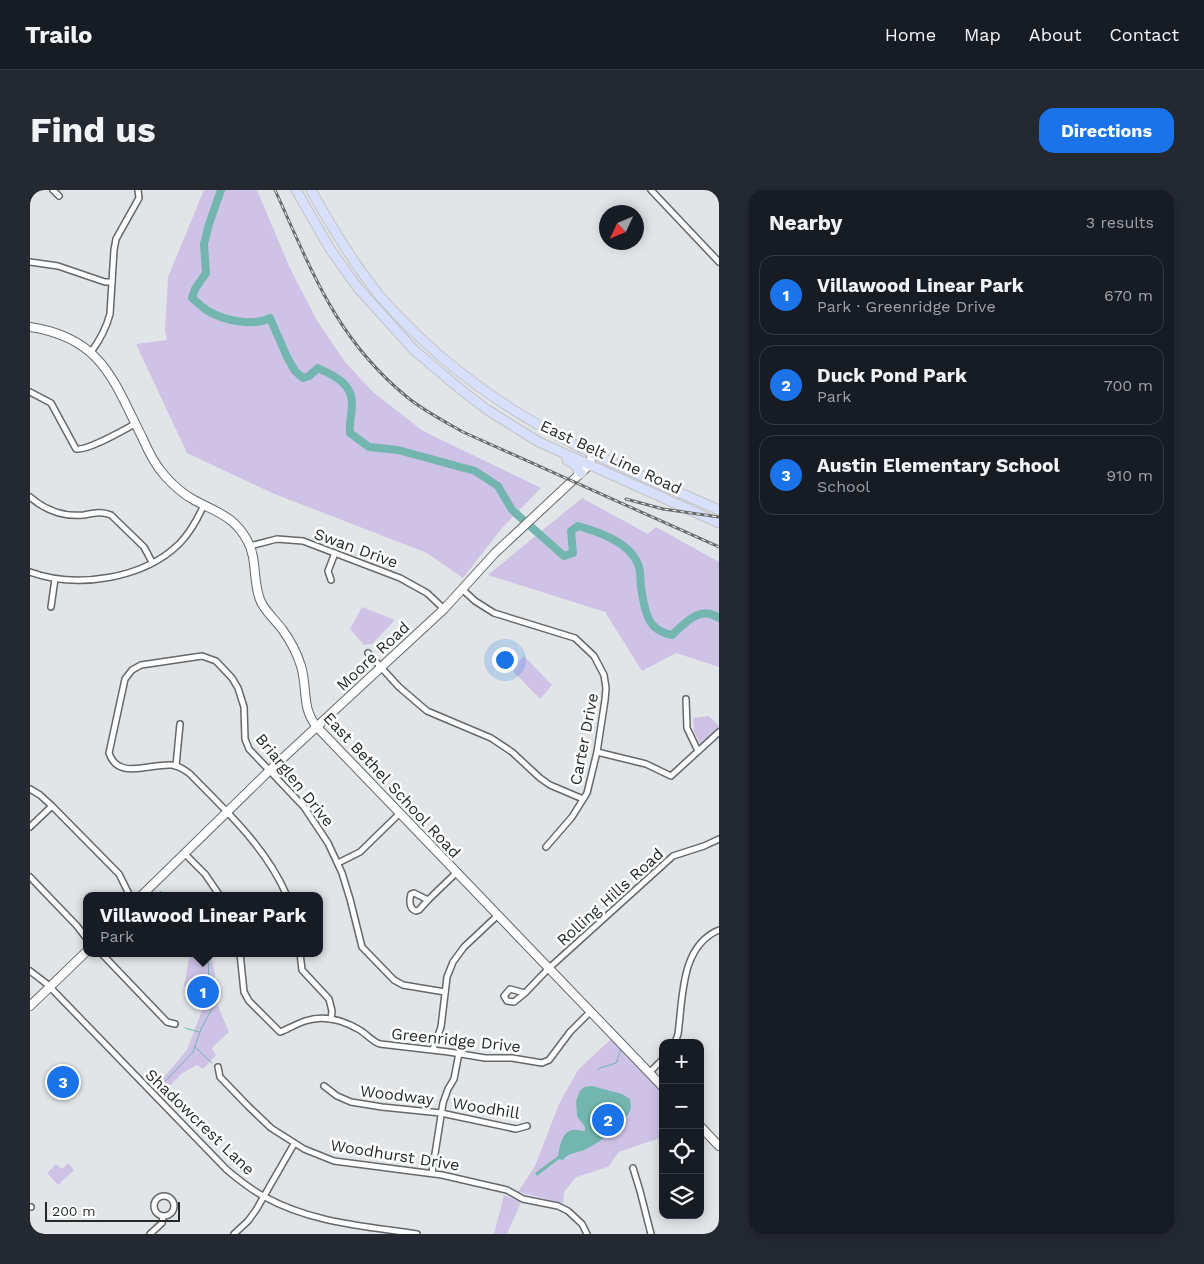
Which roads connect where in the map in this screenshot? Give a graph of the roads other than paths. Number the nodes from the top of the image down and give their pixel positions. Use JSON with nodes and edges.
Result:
{"nodes":[{"id":1,"x":53,"y":190,"type":"edge"},
{"id":2,"x":138,"y":190,"type":"edge"},
{"id":3,"x":296,"y":190,"type":"edge"},
{"id":4,"x":311,"y":190,"type":"edge"},
{"id":5,"x":651,"y":190,"type":"edge"},
{"id":6,"x":59,"y":196,"type":"dead end"},
{"id":7,"x":30,"y":262,"type":"edge"},
{"id":8,"x":719,"y":262,"type":"edge"},
{"id":9,"x":112,"y":282,"type":"junction"},
{"id":10,"x":379,"y":295,"type":"junction"},
{"id":11,"x":371,"y":302,"type":"junction"},
{"id":12,"x":30,"y":327,"type":"edge"},
{"id":13,"x":91,"y":352,"type":"junction"},
{"id":14,"x":30,"y":392,"type":"edge"},
{"id":15,"x":135,"y":424,"type":"junction"},
{"id":16,"x":540,"y":442,"type":"junction"},
{"id":17,"x":593,"y":452,"type":"junction"},
{"id":18,"x":589,"y":465,"type":"junction"},
{"id":19,"x":581,"y":473,"type":"junction"},
{"id":20,"x":30,"y":497,"type":"edge"},
{"id":21,"x":204,"y":504,"type":"junction"},
{"id":22,"x":719,"y":510,"type":"edge"},
{"id":23,"x":719,"y":523,"type":"edge"},
{"id":24,"x":250,"y":546,"type":"junction"},
{"id":25,"x":335,"y":553,"type":"junction"},
{"id":26,"x":152,"y":562,"type":"junction"},
{"id":27,"x":30,"y":572,"type":"edge"},
{"id":28,"x":55,"y":579,"type":"junction"},
{"id":29,"x":331,"y":580,"type":"dead end"},
{"id":30,"x":462,"y":589,"type":"junction"},
{"id":31,"x":50,"y":608,"type":"dead end"},
{"id":32,"x":444,"y":609,"type":"junction"},
{"id":33,"x":368,"y":653,"type":"dead end"},
{"id":34,"x":380,"y":668,"type":"junction"},
{"id":35,"x":686,"y":699,"type":"dead end"},
{"id":36,"x":180,"y":724,"type":"dead end"},
{"id":37,"x":317,"y":727,"type":"junction"},
{"id":38,"x":719,"y":732,"type":"edge"},
{"id":39,"x":698,"y":751,"type":"junction"},
{"id":40,"x":597,"y":752,"type":"junction"},
{"id":41,"x":176,"y":766,"type":"junction"},
{"id":42,"x":270,"y":770,"type":"junction"},
{"id":43,"x":30,"y":789,"type":"edge"},
{"id":44,"x":583,"y":799,"type":"junction"},
{"id":45,"x":52,"y":806,"type":"junction"},
{"id":46,"x":227,"y":812,"type":"junction"},
{"id":47,"x":399,"y":814,"type":"junction"},
{"id":48,"x":30,"y":827,"type":"edge"},
{"id":49,"x":719,"y":839,"type":"edge"},
{"id":50,"x":546,"y":847,"type":"dead end"},
{"id":51,"x":184,"y":853,"type":"junction"},
{"id":52,"x":338,"y":863,"type":"junction"},
{"id":53,"x":456,"y":873,"type":"junction"},
{"id":54,"x":30,"y":877,"type":"edge"},
{"id":55,"x":128,"y":892,"type":"edge"},
{"id":56,"x":145,"y":892,"type":"edge"},
{"id":57,"x":217,"y":892,"type":"edge"},
{"id":58,"x":284,"y":892,"type":"edge"},
{"id":59,"x":428,"y":900,"type":"dead end"},
{"id":60,"x":497,"y":916,"type":"junction"},
{"id":61,"x":719,"y":930,"type":"edge"},
{"id":62,"x":83,"y":933,"type":"edge"},
{"id":63,"x":83,"y":955,"type":"edge"},
{"id":64,"x":105,"y":957,"type":"edge"},
{"id":65,"x":240,"y":957,"type":"edge"},
{"id":66,"x":300,"y":957,"type":"edge"},
{"id":67,"x":548,"y":968,"type":"junction"},
{"id":68,"x":30,"y":972,"type":"edge"},
{"id":69,"x":50,"y":987,"type":"junction"},
{"id":70,"x":446,"y":992,"type":"junction"},
{"id":71,"x":525,"y":993,"type":"dead end"},
{"id":72,"x":30,"y":1006,"type":"edge"},
{"id":73,"x":590,"y":1012,"type":"junction"},
{"id":74,"x":331,"y":1019,"type":"junction"},
{"id":75,"x":175,"y":1024,"type":"dead end"},
{"id":76,"x":676,"y":1039,"type":"edge"},
{"id":77,"x":433,"y":1050,"type":"junction"},
{"id":78,"x":459,"y":1053,"type":"junction"},
{"id":79,"x":659,"y":1063,"type":"edge"},
{"id":80,"x":218,"y":1067,"type":"dead end"},
{"id":81,"x":649,"y":1073,"type":"junction"},
{"id":82,"x":660,"y":1084,"type":"edge"},
{"id":83,"x":324,"y":1086,"type":"dead end"},
{"id":84,"x":441,"y":1113,"type":"junction"},
{"id":85,"x":527,"y":1126,"type":"dead end"},
{"id":86,"x":703,"y":1129,"type":"edge"},
{"id":87,"x":718,"y":1143,"type":"edge"},
{"id":88,"x":294,"y":1144,"type":"junction"},
{"id":89,"x":633,"y":1168,"type":"dead end"},
{"id":90,"x":432,"y":1173,"type":"junction"},
{"id":91,"x":264,"y":1197,"type":"junction"},
{"id":92,"x":163,"y":1217,"type":"junction"},
{"id":93,"x":380,"y":1231,"type":"edge"},
{"id":94,"x":150,"y":1234,"type":"edge"},
{"id":95,"x":234,"y":1234,"type":"edge"},
{"id":96,"x":417,"y":1234,"type":"edge"},
{"id":97,"x":588,"y":1234,"type":"edge"},
{"id":98,"x":650,"y":1234,"type":"edge"}],
"edges":[{"from":1,"to":6,"type":"street"},
{"from":2,"to":9,"type":"street"},
{"from":3,"to":11,"type":"main road","name":"East Belt Line Road"},
{"from":4,"to":10,"type":"main road","name":"East Belt Line Road"},
{"from":5,"to":8,"type":"street"},
{"from":7,"to":9,"type":"street"},
{"from":9,"to":13,"type":"street"},
{"from":10,"to":11,"type":"main road"},
{"from":10,"to":17,"type":"main road","name":"East Belt Line Road"},
{"from":11,"to":16,"type":"main road","name":"East Belt Line Road"},
{"from":12,"to":13,"type":"street","name":"East Bethel School Road"},
{"from":13,"to":15,"type":"street","name":"East Bethel School Road"},
{"from":14,"to":15,"type":"street"},
{"from":15,"to":21,"type":"street","name":"East Bethel School Road"},
{"from":16,"to":18,"type":"main road","name":"East Belt Line Road"},
{"from":16,"to":19,"type":"main road"},
{"from":17,"to":18,"type":"street","name":"Moore Road"},
{"from":17,"to":22,"type":"main road","name":"East Belt Line Road"},
{"from":18,"to":19,"type":"street","name":"Moore Road"},
{"from":18,"to":23,"type":"main road","name":"East Belt Line Road"},
{"from":19,"to":30,"type":"street","name":"Moore Road"},
{"from":20,"to":26,"type":"street"},
{"from":21,"to":24,"type":"street","name":"East Bethel School Road"},
{"from":21,"to":26,"type":"street"},
{"from":24,"to":25,"type":"street","name":"Swan Drive"},
{"from":24,"to":37,"type":"street","name":"East Bethel School Road"},
{"from":25,"to":29,"type":"street"},
{"from":25,"to":32,"type":"street","name":"Swan Drive"},
{"from":26,"to":28,"type":"street"},
{"from":27,"to":28,"type":"street"},
{"from":28,"to":31,"type":"street"},
{"from":30,"to":32,"type":"street","name":"Moore Road"},
{"from":30,"to":40,"type":"street","name":"Carter Drive"},
{"from":32,"to":34,"type":"street","name":"Moore Road"},
{"from":33,"to":34,"type":"street"},
{"from":34,"to":37,"type":"street","name":"Moore Road"},
{"from":34,"to":44,"type":"street"},
{"from":35,"to":39,"type":"street"},
{"from":36,"to":41,"type":"street"},
{"from":37,"to":42,"type":"street","name":"Moore Road"},
{"from":37,"to":47,"type":"street","name":"East Bethel School Road"},
{"from":38,"to":39,"type":"street"},
{"from":39,"to":40,"type":"street"},
{"from":40,"to":44,"type":"street","name":"Carter Drive"},
{"from":41,"to":42,"type":"street","name":"Briarglen Drive"},
{"from":41,"to":46,"type":"street"},
{"from":42,"to":46,"type":"street","name":"Moore Road"},
{"from":42,"to":52,"type":"street","name":"Briarglen Drive"},
{"from":43,"to":45,"type":"street"},
{"from":44,"to":50,"type":"street","name":"Carter Drive"},
{"from":45,"to":48,"type":"street"},
{"from":45,"to":55,"type":"street"},
{"from":46,"to":51,"type":"street","name":"Moore Road"},
{"from":46,"to":58,"type":"street"},
{"from":47,"to":52,"type":"street"},
{"from":47,"to":53,"type":"street","name":"East Bethel School Road"},
{"from":49,"to":67,"type":"street","name":"Rolling Hills Road"},
{"from":51,"to":56,"type":"street","name":"Moore Road"},
{"from":51,"to":57,"type":"street"},
{"from":52,"to":70,"type":"street","name":"Briarglen Drive"},
{"from":53,"to":59,"type":"street"},
{"from":53,"to":60,"type":"street","name":"East Bethel School Road"},
{"from":54,"to":62,"type":"street"},
{"from":60,"to":67,"type":"street","name":"East Bethel School Road"},
{"from":60,"to":70,"type":"street"},
{"from":61,"to":76,"type":"street"},
{"from":63,"to":69,"type":"street"},
{"from":64,"to":75,"type":"street"},
{"from":65,"to":74,"type":"street","name":"Greenridge Drive"},
{"from":66,"to":74,"type":"street"},
{"from":67,"to":71,"type":"street","name":"Rolling Hills Road"},
{"from":67,"to":73,"type":"street","name":"East Bethel School Road"},
{"from":68,"to":69,"type":"street","name":"Shadowcrest Lane"},
{"from":69,"to":72,"type":"street"},
{"from":69,"to":91,"type":"street","name":"Shadowcrest Lane"},
{"from":70,"to":77,"type":"street"},
{"from":73,"to":78,"type":"street","name":"Greenridge Drive"},
{"from":73,"to":81,"type":"street","name":"East Bethel School Road"},
{"from":74,"to":77,"type":"street","name":"Greenridge Drive"},
{"from":77,"to":78,"type":"street","name":"Greenridge Drive"},
{"from":78,"to":84,"type":"street"},
{"from":79,"to":81,"type":"street"},
{"from":80,"to":88,"type":"street","name":"Woodhurst Drive"},
{"from":81,"to":82,"type":"street","name":"East Bethel School Road"},
{"from":83,"to":84,"type":"street","name":"Woodway"},
{"from":84,"to":85,"type":"street","name":"Woodhill"},
{"from":84,"to":90,"type":"street"},
{"from":86,"to":87,"type":"street"},
{"from":88,"to":90,"type":"street","name":"Woodhurst Drive"},
{"from":88,"to":91,"type":"street"},
{"from":89,"to":98,"type":"street"},
{"from":90,"to":97,"type":"street","name":"Woodhurst Drive"},
{"from":91,"to":93,"type":"street","name":"Shadowcrest Lane"},
{"from":91,"to":95,"type":"street"},
{"from":92,"to":92,"type":"street"},
{"from":92,"to":94,"type":"street"},
{"from":93,"to":96,"type":"street","name":"Shadowcrest Lane"}]}
